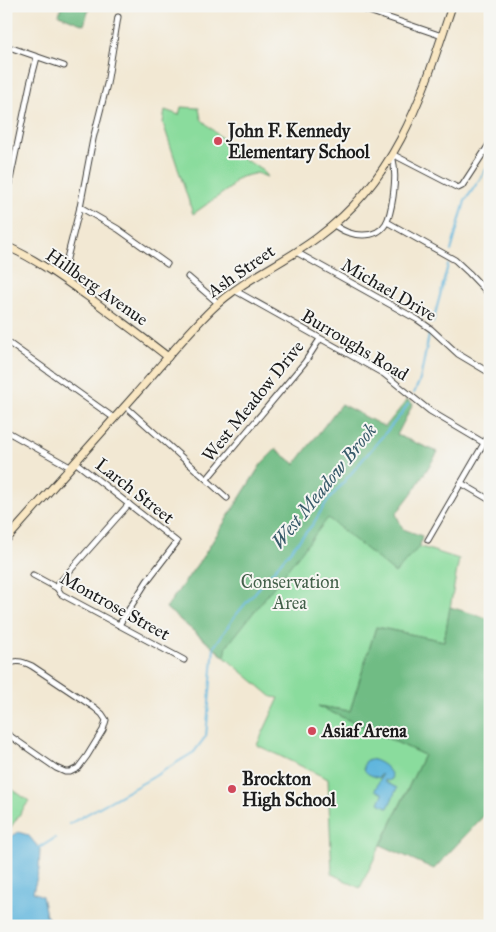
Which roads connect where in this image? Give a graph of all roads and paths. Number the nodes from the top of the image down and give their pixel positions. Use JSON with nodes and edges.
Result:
{"nodes":[{"id":1,"x":354,"y":6,"type":"edge"},
{"id":2,"x":452,"y":6,"type":"edge"},
{"id":3,"x":360,"y":7,"type":"edge"},
{"id":4,"x":118,"y":17,"type":"dead end"},
{"id":5,"x":442,"y":36,"type":"junction"},
{"id":6,"x":6,"y":46,"type":"edge"},
{"id":7,"x":37,"y":56,"type":"junction"},
{"id":8,"x":64,"y":66,"type":"dead end"},
{"id":9,"x":490,"y":143,"type":"edge"},
{"id":10,"x":392,"y":154,"type":"junction"},
{"id":11,"x":6,"y":199,"type":"edge"},
{"id":12,"x":80,"y":207,"type":"junction"},
{"id":13,"x":387,"y":222,"type":"junction"},
{"id":14,"x":334,"y":225,"type":"junction"},
{"id":15,"x":6,"y":246,"type":"edge"},
{"id":16,"x":296,"y":252,"type":"junction"},
{"id":17,"x":167,"y":264,"type":"dead end"},
{"id":18,"x":188,"y":276,"type":"dead end"},
{"id":19,"x":62,"y":278,"type":"junction"},
{"id":20,"x":234,"y":290,"type":"junction"},
{"id":21,"x":490,"y":294,"type":"edge"},
{"id":22,"x":218,"y":303,"type":"junction"},
{"id":23,"x":320,"y":339,"type":"junction"},
{"id":24,"x":6,"y":341,"type":"edge"},
{"id":25,"x":168,"y":357,"type":"junction"},
{"id":26,"x":490,"y":373,"type":"edge"},
{"id":27,"x":125,"y":406,"type":"junction"},
{"id":28,"x":114,"y":418,"type":"junction"},
{"id":29,"x":6,"y":431,"type":"edge"},
{"id":30,"x":490,"y":433,"type":"edge"},
{"id":31,"x":484,"y":443,"type":"junction"},
{"id":32,"x":73,"y":464,"type":"junction"},
{"id":33,"x":207,"y":479,"type":"junction"},
{"id":34,"x":461,"y":483,"type":"junction"},
{"id":35,"x":227,"y":498,"type":"dead end"},
{"id":36,"x":490,"y":500,"type":"edge"},
{"id":37,"x":129,"y":504,"type":"junction"},
{"id":38,"x":6,"y":540,"type":"edge"},
{"id":39,"x":428,"y":540,"type":"dead end"},
{"id":40,"x":33,"y":575,"type":"dead end"},
{"id":41,"x":58,"y":588,"type":"junction"},
{"id":42,"x":119,"y":625,"type":"junction"},
{"id":43,"x":184,"y":660,"type":"dead end"},
{"id":44,"x":6,"y":667,"type":"edge"},
{"id":45,"x":6,"y":734,"type":"edge"}],
"edges":[{"from":1,"to":3,"type":"street"},
{"from":2,"to":5,"type":"street","name":"Ash Street"},
{"from":3,"to":5,"type":"street"},
{"from":4,"to":12,"type":"street"},
{"from":5,"to":10,"type":"street","name":"Ash Street"},
{"from":6,"to":7,"type":"street"},
{"from":7,"to":8,"type":"street"},
{"from":7,"to":11,"type":"street"},
{"from":9,"to":10,"type":"street"},
{"from":10,"to":13,"type":"street"},
{"from":10,"to":14,"type":"street","name":"Ash Street"},
{"from":12,"to":17,"type":"street"},
{"from":12,"to":19,"type":"street"},
{"from":13,"to":14,"type":"street"},
{"from":13,"to":21,"type":"street"},
{"from":14,"to":16,"type":"street","name":"Ash Street"},
{"from":15,"to":19,"type":"street","name":"Hillberg Avenue"},
{"from":16,"to":20,"type":"street","name":"Ash Street"},
{"from":16,"to":26,"type":"street","name":"Michael Drive"},
{"from":18,"to":22,"type":"street"},
{"from":19,"to":25,"type":"street","name":"Hillberg Avenue"},
{"from":20,"to":22,"type":"street","name":"Ash Street"},
{"from":20,"to":23,"type":"street","name":"Burroughs Road"},
{"from":22,"to":25,"type":"street","name":"Ash Street"},
{"from":23,"to":31,"type":"street","name":"Burroughs Road"},
{"from":23,"to":33,"type":"street","name":"West Meadow Drive"},
{"from":24,"to":28,"type":"street"},
{"from":25,"to":27,"type":"street","name":"Ash Street"},
{"from":27,"to":28,"type":"street","name":"Ash Street"},
{"from":27,"to":33,"type":"street"},
{"from":28,"to":32,"type":"street","name":"Ash Street"},
{"from":29,"to":32,"type":"street","name":"Larch Street"},
{"from":30,"to":31,"type":"street"},
{"from":31,"to":34,"type":"street"},
{"from":32,"to":37,"type":"street","name":"Larch Street"},
{"from":32,"to":38,"type":"street","name":"Ash Street"},
{"from":33,"to":35,"type":"street"},
{"from":34,"to":36,"type":"street"},
{"from":34,"to":39,"type":"street"},
{"from":37,"to":41,"type":"street"},
{"from":37,"to":42,"type":"street","name":"Larch Street"},
{"from":40,"to":41,"type":"street","name":"Montrose Street"},
{"from":41,"to":42,"type":"street","name":"Montrose Street"},
{"from":42,"to":43,"type":"street","name":"Montrose Street"},
{"from":44,"to":45,"type":"street"}]}
